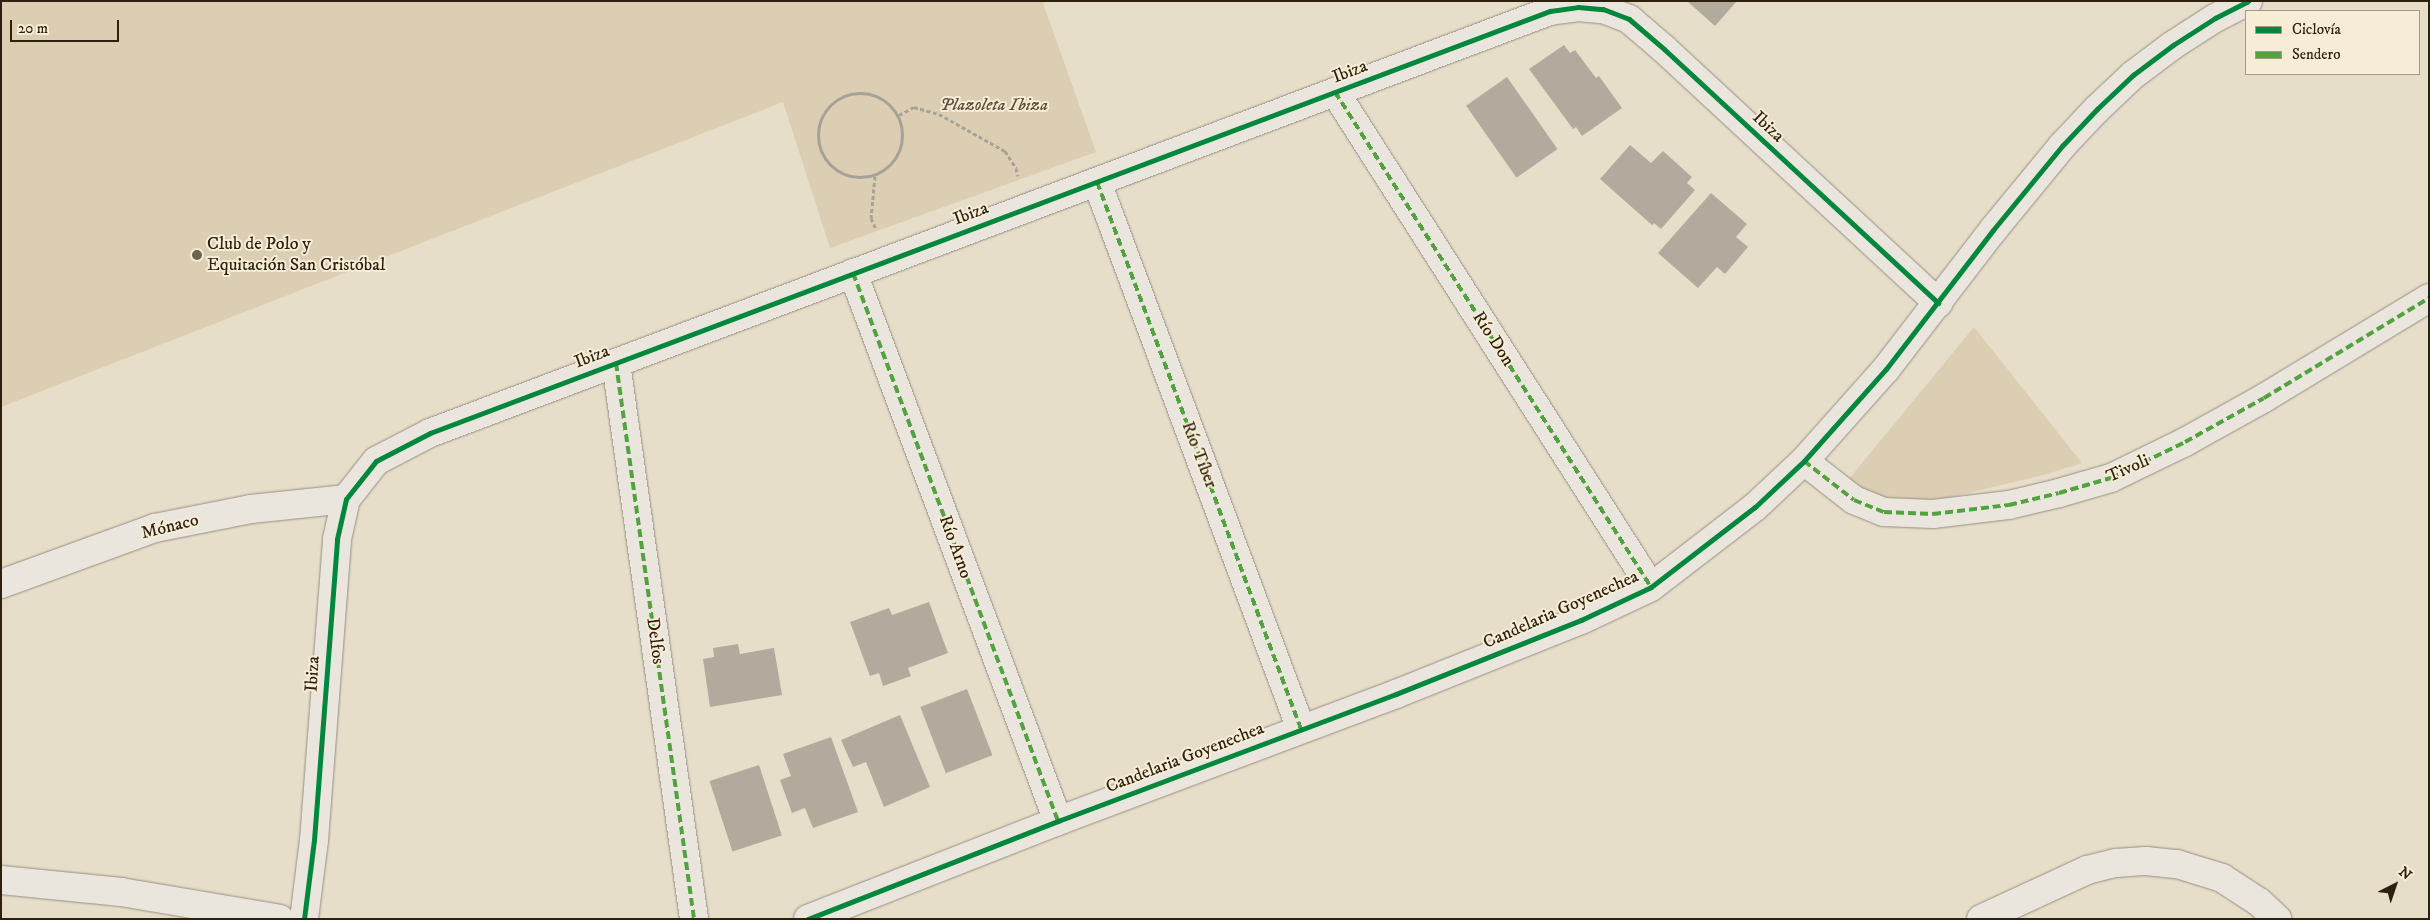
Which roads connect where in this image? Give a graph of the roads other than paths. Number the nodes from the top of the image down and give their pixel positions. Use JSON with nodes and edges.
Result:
{"nodes":[{"id":1,"x":2248,"y":1,"type":"edge"},
{"id":2,"x":1335,"y":92,"type":"junction"},
{"id":3,"x":1097,"y":182,"type":"junction"},
{"id":4,"x":853,"y":274,"type":"junction"},
{"id":5,"x":2429,"y":298,"type":"edge"},
{"id":6,"x":1938,"y":303,"type":"junction"},
{"id":7,"x":616,"y":362,"type":"junction"},
{"id":8,"x":1804,"y":461,"type":"junction"},
{"id":9,"x":346,"y":499,"type":"junction"},
{"id":10,"x":1,"y":584,"type":"edge"},
{"id":11,"x":1651,"y":586,"type":"junction"},
{"id":12,"x":1301,"y":729,"type":"junction"},
{"id":13,"x":1058,"y":821,"type":"junction"},
{"id":14,"x":1,"y":880,"type":"edge"},
{"id":15,"x":280,"y":919,"type":"edge"},
{"id":16,"x":304,"y":919,"type":"edge"},
{"id":17,"x":694,"y":919,"type":"edge"},
{"id":18,"x":808,"y":919,"type":"edge"},
{"id":19,"x":1981,"y":919,"type":"edge"},
{"id":20,"x":2277,"y":919,"type":"edge"}],
"edges":[{"from":1,"to":6,"type":"street","name":"Candelaria Goyenechea"},
{"from":2,"to":3,"type":"street","name":"Ibiza"},
{"from":2,"to":6,"type":"street","name":"Ibiza"},
{"from":2,"to":11,"type":"street","name":"Río Don"},
{"from":3,"to":4,"type":"street","name":"Ibiza"},
{"from":3,"to":12,"type":"street","name":"Río Tíber"},
{"from":4,"to":7,"type":"street","name":"Ibiza"},
{"from":4,"to":13,"type":"street","name":"Río Arno"},
{"from":5,"to":8,"type":"street","name":"Tivoli"},
{"from":6,"to":8,"type":"street","name":"Candelaria Goyenechea"},
{"from":7,"to":9,"type":"street","name":"Ibiza"},
{"from":7,"to":17,"type":"street","name":"Delfos"},
{"from":8,"to":11,"type":"street","name":"Candelaria Goyenechea"},
{"from":9,"to":10,"type":"street","name":"Mónaco"},
{"from":9,"to":16,"type":"street","name":"Ibiza"},
{"from":11,"to":12,"type":"street","name":"Candelaria Goyenechea"},
{"from":12,"to":13,"type":"street","name":"Candelaria Goyenechea"},
{"from":13,"to":18,"type":"street","name":"Candelaria Goyenechea"},
{"from":14,"to":15,"type":"street"},
{"from":19,"to":20,"type":"street"}]}
